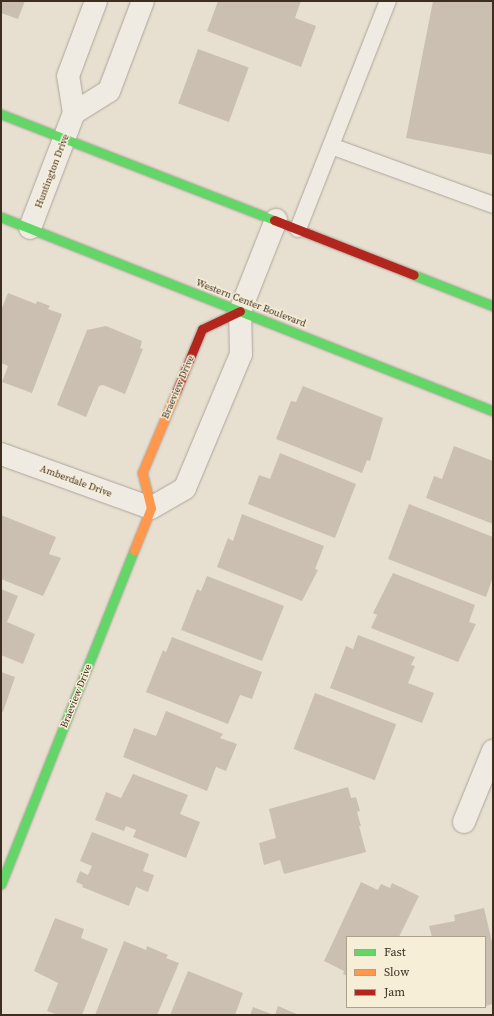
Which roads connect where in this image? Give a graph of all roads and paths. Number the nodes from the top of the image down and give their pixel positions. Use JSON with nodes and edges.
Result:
{"nodes":[{"id":1,"x":96,"y":1,"type":"edge"},
{"id":2,"x":144,"y":1,"type":"edge"},
{"id":3,"x":388,"y":1,"type":"edge"},
{"id":4,"x":74,"y":113,"type":"junction"},
{"id":5,"x":1,"y":114,"type":"edge"},
{"id":6,"x":64,"y":139,"type":"junction"},
{"id":7,"x":331,"y":146,"type":"junction"},
{"id":8,"x":493,"y":205,"type":"edge"},
{"id":9,"x":1,"y":217,"type":"edge"},
{"id":10,"x":276,"y":220,"type":"junction"},
{"id":11,"x":30,"y":228,"type":"junction"},
{"id":12,"x":298,"y":230,"type":"junction"},
{"id":13,"x":493,"y":306,"type":"edge"},
{"id":14,"x":240,"y":311,"type":"junction"},
{"id":15,"x":493,"y":411,"type":"edge"},
{"id":16,"x":1,"y":454,"type":"edge"},
{"id":17,"x":151,"y":508,"type":"junction"},
{"id":18,"x":493,"y":751,"type":"edge"},
{"id":19,"x":464,"y":822,"type":"dead end"},
{"id":20,"x":1,"y":884,"type":"edge"}],
"edges":[{"from":1,"to":4,"type":"street"},
{"from":2,"to":4,"type":"street"},
{"from":3,"to":7,"type":"lane"},
{"from":4,"to":6,"type":"street","name":"Huntington Drive"},
{"from":5,"to":6,"type":"main road"},
{"from":6,"to":10,"type":"main road"},
{"from":6,"to":11,"type":"street","name":"Huntington Drive"},
{"from":7,"to":8,"type":"lane"},
{"from":7,"to":12,"type":"lane"},
{"from":9,"to":11,"type":"main road","name":"Western Center Boulevard"},
{"from":10,"to":12,"type":"main road"},
{"from":10,"to":14,"type":"street"},
{"from":11,"to":14,"type":"main road","name":"Western Center Boulevard"},
{"from":12,"to":13,"type":"main road"},
{"from":14,"to":15,"type":"main road","name":"Western Center Boulevard"},
{"from":14,"to":17,"type":"street"},
{"from":14,"to":17,"type":"main road","name":"Braeview Drive"},
{"from":16,"to":17,"type":"street","name":"Amberdale Drive"},
{"from":17,"to":20,"type":"main road","name":"Braeview Drive"},
{"from":18,"to":19,"type":"street"}]}
